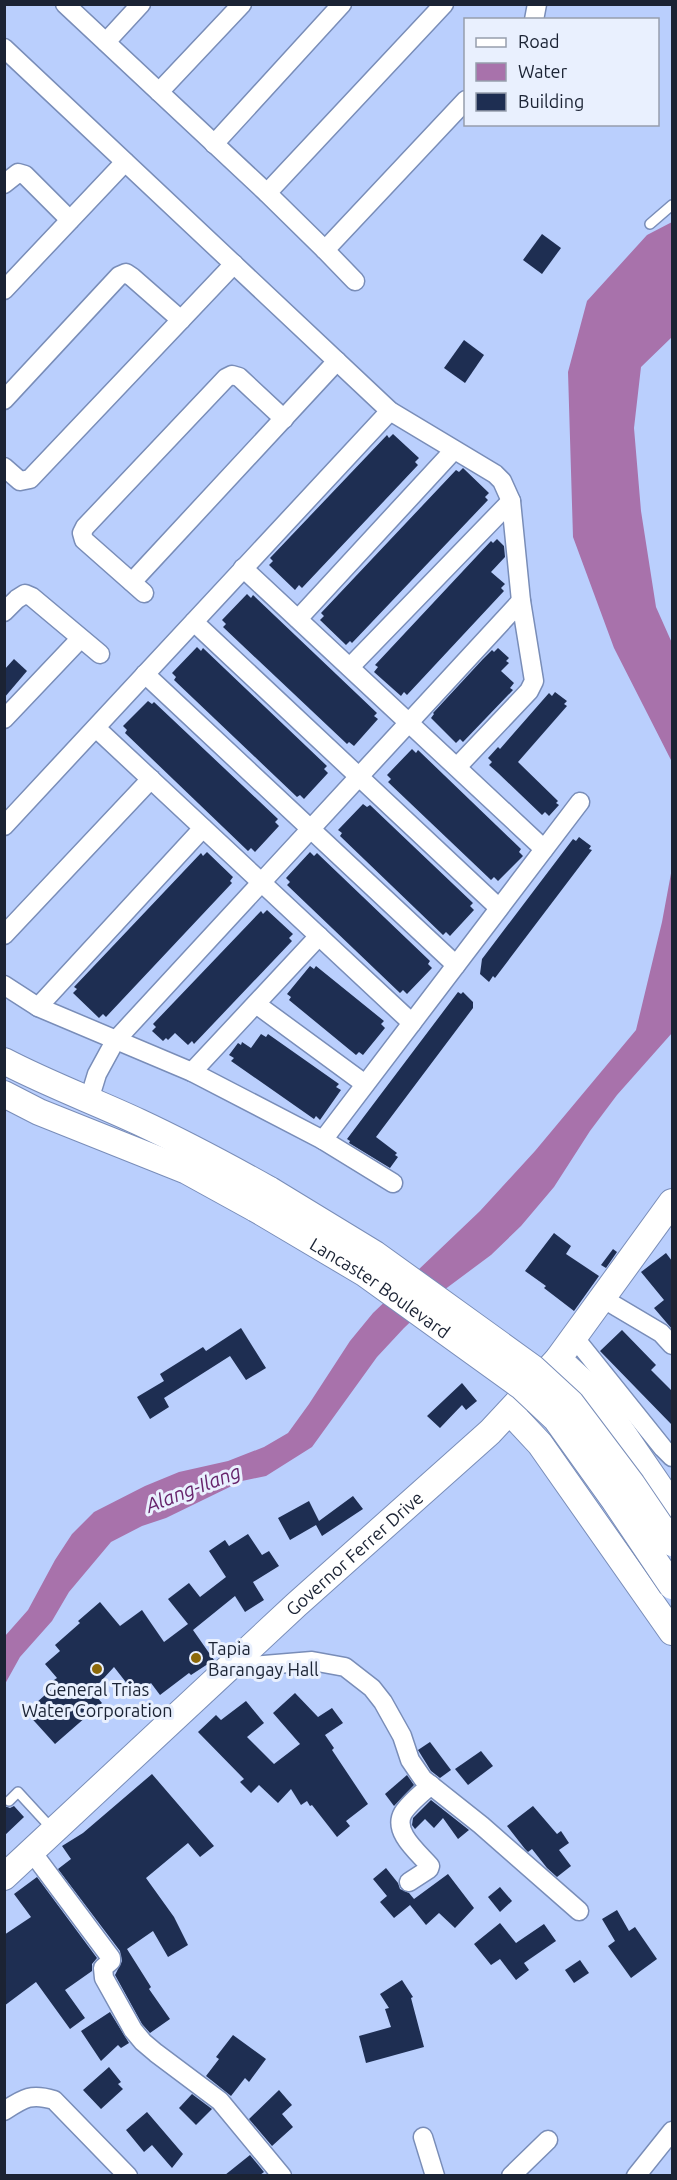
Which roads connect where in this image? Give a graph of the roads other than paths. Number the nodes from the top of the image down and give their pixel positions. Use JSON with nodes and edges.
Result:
{"nodes":[{"id":1,"x":65,"y":4,"type":"edge"},
{"id":2,"x":141,"y":4,"type":"edge"},
{"id":3,"x":242,"y":4,"type":"edge"},
{"id":4,"x":342,"y":4,"type":"edge"},
{"id":5,"x":444,"y":4,"type":"edge"},
{"id":6,"x":106,"y":42,"type":"junction"},
{"id":7,"x":8,"y":58,"type":"edge"},
{"id":8,"x":159,"y":92,"type":"junction"},
{"id":9,"x":464,"y":101,"type":"edge"},
{"id":10,"x":214,"y":144,"type":"junction"},
{"id":11,"x":125,"y":162,"type":"junction"},
{"id":12,"x":4,"y":184,"type":"edge"},
{"id":13,"x":267,"y":193,"type":"junction"},
{"id":14,"x":672,"y":205,"type":"edge"},
{"id":15,"x":70,"y":220,"type":"junction"},
{"id":16,"x":650,"y":224,"type":"dead end"},
{"id":17,"x":325,"y":250,"type":"junction"},
{"id":18,"x":234,"y":264,"type":"junction"},
{"id":19,"x":354,"y":281,"type":"dead end"},
{"id":20,"x":4,"y":290,"type":"edge"},
{"id":21,"x":181,"y":320,"type":"junction"},
{"id":22,"x":337,"y":361,"type":"junction"},
{"id":23,"x":4,"y":400,"type":"edge"},
{"id":24,"x":390,"y":411,"type":"junction"},
{"id":25,"x":284,"y":419,"type":"junction"},
{"id":26,"x":454,"y":450,"type":"junction"},
{"id":27,"x":4,"y":466,"type":"edge"},
{"id":28,"x":511,"y":501,"type":"junction"},
{"id":29,"x":243,"y":568,"type":"junction"},
{"id":30,"x":521,"y":601,"type":"junction"},
{"id":31,"x":4,"y":612,"type":"edge"},
{"id":32,"x":298,"y":618,"type":"junction"},
{"id":33,"x":194,"y":622,"type":"junction"},
{"id":34,"x":80,"y":639,"type":"junction"},
{"id":35,"x":100,"y":654,"type":"dead end"},
{"id":36,"x":350,"y":667,"type":"junction"},
{"id":37,"x":145,"y":674,"type":"junction"},
{"id":38,"x":4,"y":719,"type":"edge"},
{"id":39,"x":409,"y":722,"type":"junction"},
{"id":40,"x":96,"y":728,"type":"junction"},
{"id":41,"x":457,"y":767,"type":"junction"},
{"id":42,"x":359,"y":777,"type":"junction"},
{"id":43,"x":151,"y":779,"type":"junction"},
{"id":44,"x":580,"y":802,"type":"dead end"},
{"id":45,"x":4,"y":826,"type":"edge"},
{"id":46,"x":203,"y":828,"type":"junction"},
{"id":47,"x":311,"y":829,"type":"junction"},
{"id":48,"x":544,"y":849,"type":"junction"},
{"id":49,"x":261,"y":882,"type":"junction"},
{"id":50,"x":499,"y":908,"type":"junction"},
{"id":51,"x":4,"y":935,"type":"edge"},
{"id":52,"x":319,"y":936,"type":"junction"},
{"id":53,"x":456,"y":964,"type":"junction"},
{"id":54,"x":4,"y":985,"type":"edge"},
{"id":55,"x":256,"y":1004,"type":"junction"},
{"id":56,"x":38,"y":1007,"type":"junction"},
{"id":57,"x":412,"y":1023,"type":"junction"},
{"id":58,"x":115,"y":1041,"type":"junction"},
{"id":59,"x":4,"y":1061,"type":"edge"},
{"id":60,"x":192,"y":1072,"type":"junction"},
{"id":61,"x":366,"y":1084,"type":"junction"},
{"id":62,"x":4,"y":1094,"type":"edge"},
{"id":63,"x":89,"y":1100,"type":"junction"},
{"id":64,"x":323,"y":1140,"type":"junction"},
{"id":65,"x":393,"y":1183,"type":"dead end"},
{"id":66,"x":263,"y":1200,"type":"junction"},
{"id":67,"x":672,"y":1202,"type":"edge"},
{"id":68,"x":603,"y":1298,"type":"junction"},
{"id":69,"x":574,"y":1337,"type":"junction"},
{"id":70,"x":672,"y":1346,"type":"edge"},
{"id":71,"x":558,"y":1359,"type":"junction"},
{"id":72,"x":510,"y":1412,"type":"junction"},
{"id":73,"x":672,"y":1456,"type":"edge"},
{"id":74,"x":672,"y":1505,"type":"edge"},
{"id":75,"x":672,"y":1543,"type":"edge"},
{"id":76,"x":672,"y":1586,"type":"edge"},
{"id":77,"x":672,"y":1632,"type":"edge"},
{"id":78,"x":229,"y":1668,"type":"junction"},
{"id":79,"x":431,"y":1785,"type":"junction"},
{"id":80,"x":9,"y":1801,"type":"dead end"},
{"id":81,"x":54,"y":1831,"type":"junction"},
{"id":82,"x":14,"y":1865,"type":"edge"},
{"id":83,"x":409,"y":1882,"type":"dead end"},
{"id":84,"x":579,"y":1911,"type":"dead end"},
{"id":85,"x":4,"y":2111,"type":"edge"},
{"id":86,"x":672,"y":2131,"type":"edge"},
{"id":87,"x":423,"y":2137,"type":"dead end"},
{"id":88,"x":548,"y":2140,"type":"dead end"},
{"id":89,"x":642,"y":2173,"type":"edge"},
{"id":90,"x":128,"y":2175,"type":"edge"},
{"id":91,"x":282,"y":2175,"type":"edge"},
{"id":92,"x":435,"y":2175,"type":"edge"},
{"id":93,"x":511,"y":2175,"type":"edge"}],
"edges":[{"from":1,"to":6,"type":"street"},
{"from":2,"to":6,"type":"street"},
{"from":3,"to":8,"type":"street"},
{"from":4,"to":10,"type":"street"},
{"from":5,"to":13,"type":"street"},
{"from":6,"to":8,"type":"street"},
{"from":7,"to":11,"type":"street"},
{"from":8,"to":10,"type":"street"},
{"from":9,"to":17,"type":"street"},
{"from":10,"to":13,"type":"street"},
{"from":11,"to":15,"type":"street"},
{"from":11,"to":18,"type":"street"},
{"from":12,"to":15,"type":"street"},
{"from":13,"to":17,"type":"street"},
{"from":14,"to":16,"type":"lane"},
{"from":15,"to":20,"type":"street"},
{"from":17,"to":19,"type":"street"},
{"from":18,"to":21,"type":"street"},
{"from":18,"to":22,"type":"street"},
{"from":21,"to":23,"type":"street"},
{"from":21,"to":27,"type":"street"},
{"from":22,"to":24,"type":"street"},
{"from":22,"to":25,"type":"street"},
{"from":24,"to":26,"type":"street"},
{"from":24,"to":29,"type":"street"},
{"from":25,"to":25,"type":"street"},
{"from":26,"to":28,"type":"street"},
{"from":26,"to":32,"type":"street"},
{"from":28,"to":30,"type":"street"},
{"from":28,"to":36,"type":"street"},
{"from":29,"to":32,"type":"street"},
{"from":29,"to":33,"type":"street"},
{"from":30,"to":39,"type":"street"},
{"from":30,"to":41,"type":"street"},
{"from":31,"to":34,"type":"street"},
{"from":32,"to":36,"type":"street"},
{"from":33,"to":37,"type":"street"},
{"from":33,"to":42,"type":"street"},
{"from":34,"to":35,"type":"street"},
{"from":34,"to":38,"type":"street"},
{"from":36,"to":39,"type":"street"},
{"from":37,"to":40,"type":"street"},
{"from":37,"to":47,"type":"street"},
{"from":39,"to":41,"type":"street"},
{"from":39,"to":42,"type":"street"},
{"from":40,"to":43,"type":"street"},
{"from":40,"to":45,"type":"street"},
{"from":41,"to":48,"type":"street"},
{"from":42,"to":47,"type":"street"},
{"from":42,"to":50,"type":"street"},
{"from":43,"to":46,"type":"street"},
{"from":43,"to":51,"type":"street"},
{"from":44,"to":48,"type":"street"},
{"from":46,"to":49,"type":"street"},
{"from":46,"to":56,"type":"street"},
{"from":47,"to":49,"type":"street"},
{"from":47,"to":53,"type":"street"},
{"from":48,"to":50,"type":"street"},
{"from":49,"to":52,"type":"street"},
{"from":49,"to":58,"type":"street"},
{"from":50,"to":53,"type":"street"},
{"from":52,"to":55,"type":"street"},
{"from":52,"to":57,"type":"street"},
{"from":53,"to":57,"type":"street"},
{"from":54,"to":56,"type":"street"},
{"from":55,"to":60,"type":"street"},
{"from":55,"to":61,"type":"street"},
{"from":56,"to":58,"type":"street"},
{"from":57,"to":61,"type":"street"},
{"from":58,"to":60,"type":"street"},
{"from":58,"to":63,"type":"street"},
{"from":59,"to":63,"type":"main road","name":"Lancaster Boulevard"},
{"from":60,"to":64,"type":"street"},
{"from":61,"to":64,"type":"street"},
{"from":62,"to":66,"type":"main road","name":"Lancaster Boulevard"},
{"from":63,"to":66,"type":"main road","name":"Lancaster Boulevard"},
{"from":64,"to":65,"type":"street"},
{"from":66,"to":75,"type":"main road","name":"Lancaster Boulevard","bridge":true},
{"from":66,"to":76,"type":"main road","name":"Lancaster Boulevard","bridge":true},
{"from":67,"to":68,"type":"main road","name":"Governor Ferrer Drive"},
{"from":68,"to":69,"type":"main road","name":"Governor Ferrer Drive"},
{"from":68,"to":70,"type":"street"},
{"from":69,"to":71,"type":"main road","name":"Governor Ferrer Drive"},
{"from":69,"to":73,"type":"street"},
{"from":71,"to":72,"type":"main road","name":"Governor Ferrer Drive"},
{"from":71,"to":74,"type":"main road"},
{"from":72,"to":77,"type":"main road"},
{"from":72,"to":78,"type":"main road","name":"Governor Ferrer Drive"},
{"from":78,"to":79,"type":"street"},
{"from":78,"to":81,"type":"main road","name":"Governor Ferrer Drive"},
{"from":79,"to":83,"type":"street"},
{"from":79,"to":84,"type":"street"},
{"from":80,"to":81,"type":"lane"},
{"from":81,"to":82,"type":"main road","name":"Governor Ferrer Drive"},
{"from":82,"to":91,"type":"street"},
{"from":85,"to":90,"type":"street"},
{"from":86,"to":89,"type":"street"},
{"from":87,"to":92,"type":"street"},
{"from":88,"to":93,"type":"street"}]}
